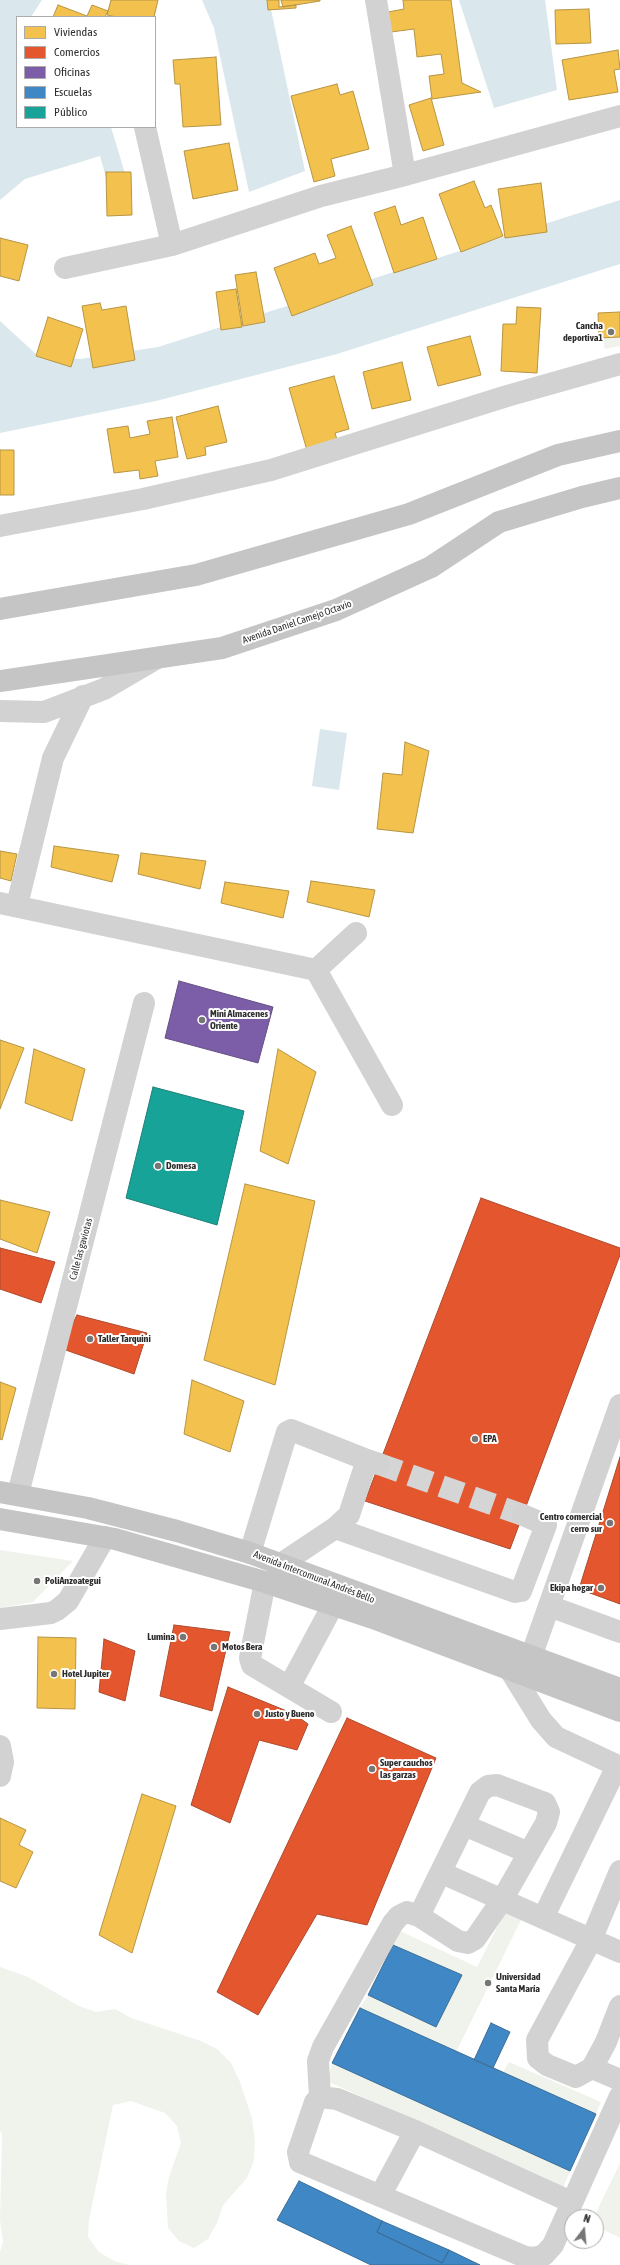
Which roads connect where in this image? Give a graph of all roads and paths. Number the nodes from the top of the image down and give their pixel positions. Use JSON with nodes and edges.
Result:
{"nodes":[{"id":1,"x":376,"y":0,"type":"edge"},
{"id":2,"x":620,"y":116,"type":"edge"},
{"id":3,"x":145,"y":128,"type":"edge"},
{"id":4,"x":405,"y":175,"type":"junction"},
{"id":5,"x":172,"y":245,"type":"junction"},
{"id":6,"x":65,"y":268,"type":"dead end"},
{"id":7,"x":620,"y":364,"type":"edge"},
{"id":8,"x":620,"y":442,"type":"edge"},
{"id":9,"x":620,"y":488,"type":"edge"},
{"id":10,"x":0,"y":526,"type":"edge"},
{"id":11,"x":0,"y":609,"type":"edge"},
{"id":12,"x":157,"y":658,"type":"junction"},
{"id":13,"x":0,"y":681,"type":"edge"},
{"id":14,"x":83,"y":696,"type":"junction"},
{"id":15,"x":0,"y":711,"type":"edge"},
{"id":16,"x":44,"y":712,"type":"junction"},
{"id":17,"x":53,"y":758,"type":"junction"},
{"id":18,"x":8,"y":904,"type":"edge"},
{"id":19,"x":356,"y":933,"type":"dead end"},
{"id":20,"x":316,"y":970,"type":"junction"},
{"id":21,"x":144,"y":1003,"type":"dead end"},
{"id":22,"x":392,"y":1105,"type":"dead end"},
{"id":23,"x":620,"y":1405,"type":"edge"},
{"id":24,"x":9,"y":1493,"type":"edge"},
{"id":25,"x":522,"y":1515,"type":"tunnel mouth"},
{"id":26,"x":0,"y":1519,"type":"edge"},
{"id":27,"x":336,"y":1528,"type":"junction"},
{"id":28,"x":105,"y":1537,"type":"junction"},
{"id":29,"x":250,"y":1553,"type":"junction"},
{"id":30,"x":281,"y":1564,"type":"junction"},
{"id":31,"x":266,"y":1582,"type":"junction"},
{"id":32,"x":333,"y":1605,"type":"junction"},
{"id":33,"x":549,"y":1606,"type":"junction"},
{"id":34,"x":0,"y":1619,"type":"edge"},
{"id":35,"x":620,"y":1632,"type":"edge"},
{"id":36,"x":531,"y":1657,"type":"junction"},
{"id":37,"x":510,"y":1670,"type":"junction"},
{"id":38,"x":289,"y":1687,"type":"junction"},
{"id":39,"x":620,"y":1689,"type":"edge"},
{"id":40,"x":620,"y":1711,"type":"edge"},
{"id":41,"x":331,"y":1712,"type":"dead end"},
{"id":42,"x":0,"y":1746,"type":"edge"},
{"id":43,"x":618,"y":1767,"type":"edge"},
{"id":44,"x":0,"y":1776,"type":"edge"},
{"id":45,"x":464,"y":1825,"type":"junction"},
{"id":46,"x":529,"y":1853,"type":"junction"},
{"id":47,"x":620,"y":1871,"type":"edge"},
{"id":48,"x":442,"y":1873,"type":"junction"},
{"id":49,"x":502,"y":1900,"type":"junction"},
{"id":50,"x":419,"y":1916,"type":"junction"},
{"id":51,"x":543,"y":1918,"type":"junction"},
{"id":52,"x":591,"y":1940,"type":"junction"},
{"id":53,"x":620,"y":1952,"type":"edge"},
{"id":54,"x":620,"y":2006,"type":"edge"},
{"id":55,"x":592,"y":2068,"type":"junction"},
{"id":56,"x":620,"y":2080,"type":"edge"},
{"id":57,"x":620,"y":2096,"type":"edge"},
{"id":58,"x":320,"y":2097,"type":"junction"},
{"id":59,"x":415,"y":2131,"type":"junction"},
{"id":60,"x":380,"y":2196,"type":"junction"},
{"id":61,"x":571,"y":2202,"type":"junction"}],
"edges":[{"from":1,"to":4,"type":"street"},
{"from":2,"to":4,"type":"street"},
{"from":3,"to":5,"type":"street"},
{"from":4,"to":5,"type":"street"},
{"from":5,"to":6,"type":"street"},
{"from":7,"to":10,"type":"street"},
{"from":8,"to":11,"type":"main road"},
{"from":9,"to":12,"type":"main road","name":"Avenida Daniel Camejo Octavio"},
{"from":12,"to":13,"type":"main road","name":"Avenida Daniel Camejo Octavio"},
{"from":12,"to":14,"type":"street"},
{"from":14,"to":16,"type":"street"},
{"from":14,"to":17,"type":"street"},
{"from":15,"to":16,"type":"street"},
{"from":16,"to":17,"type":"street"},
{"from":17,"to":18,"type":"street"},
{"from":18,"to":20,"type":"street"},
{"from":19,"to":20,"type":"street"},
{"from":20,"to":22,"type":"street"},
{"from":21,"to":24,"type":"street","name":"Calle las gaviotas"},
{"from":23,"to":33,"type":"street"},
{"from":24,"to":29,"type":"main road","name":"Avenida Intercomunal Andrés Bello"},
{"from":25,"to":27,"type":"street"},
{"from":26,"to":28,"type":"main road","name":"Avenida Intercomunal Andrés Bello"},
{"from":27,"to":29,"type":"street"},
{"from":27,"to":30,"type":"street"},
{"from":28,"to":31,"type":"main road","name":"Avenida Intercomunal Andrés Bello"},
{"from":28,"to":34,"type":"street"},
{"from":29,"to":30,"type":"main road","name":"Avenida Intercomunal Andrés Bello"},
{"from":30,"to":36,"type":"main road","name":"Avenida Intercomunal Andrés Bello"},
{"from":31,"to":32,"type":"main road","name":"Avenida Intercomunal Andrés Bello"},
{"from":31,"to":38,"type":"street"},
{"from":32,"to":37,"type":"main road","name":"Avenida Intercomunal Andrés Bello"},
{"from":32,"to":38,"type":"street"},
{"from":33,"to":35,"type":"street"},
{"from":33,"to":36,"type":"street"},
{"from":36,"to":39,"type":"main road","name":"Avenida Intercomunal Andrés Bello"},
{"from":37,"to":40,"type":"main road","name":"Avenida Intercomunal Andrés Bello"},
{"from":37,"to":43,"type":"street"},
{"from":38,"to":41,"type":"street"},
{"from":42,"to":44,"type":"street"},
{"from":43,"to":51,"type":"street"},
{"from":45,"to":46,"type":"street"},
{"from":45,"to":46,"type":"street"},
{"from":45,"to":48,"type":"street"},
{"from":46,"to":49,"type":"street"},
{"from":47,"to":52,"type":"street"},
{"from":48,"to":49,"type":"street"},
{"from":48,"to":50,"type":"street"},
{"from":49,"to":50,"type":"street"},
{"from":49,"to":51,"type":"street"},
{"from":50,"to":58,"type":"street"},
{"from":51,"to":52,"type":"street"},
{"from":52,"to":53,"type":"street"},
{"from":52,"to":55,"type":"street"},
{"from":54,"to":55,"type":"street"},
{"from":55,"to":56,"type":"street"},
{"from":57,"to":61,"type":"street"},
{"from":58,"to":59,"type":"street"},
{"from":58,"to":60,"type":"street"},
{"from":59,"to":60,"type":"street"},
{"from":59,"to":61,"type":"street"},
{"from":60,"to":61,"type":"street"}]}
